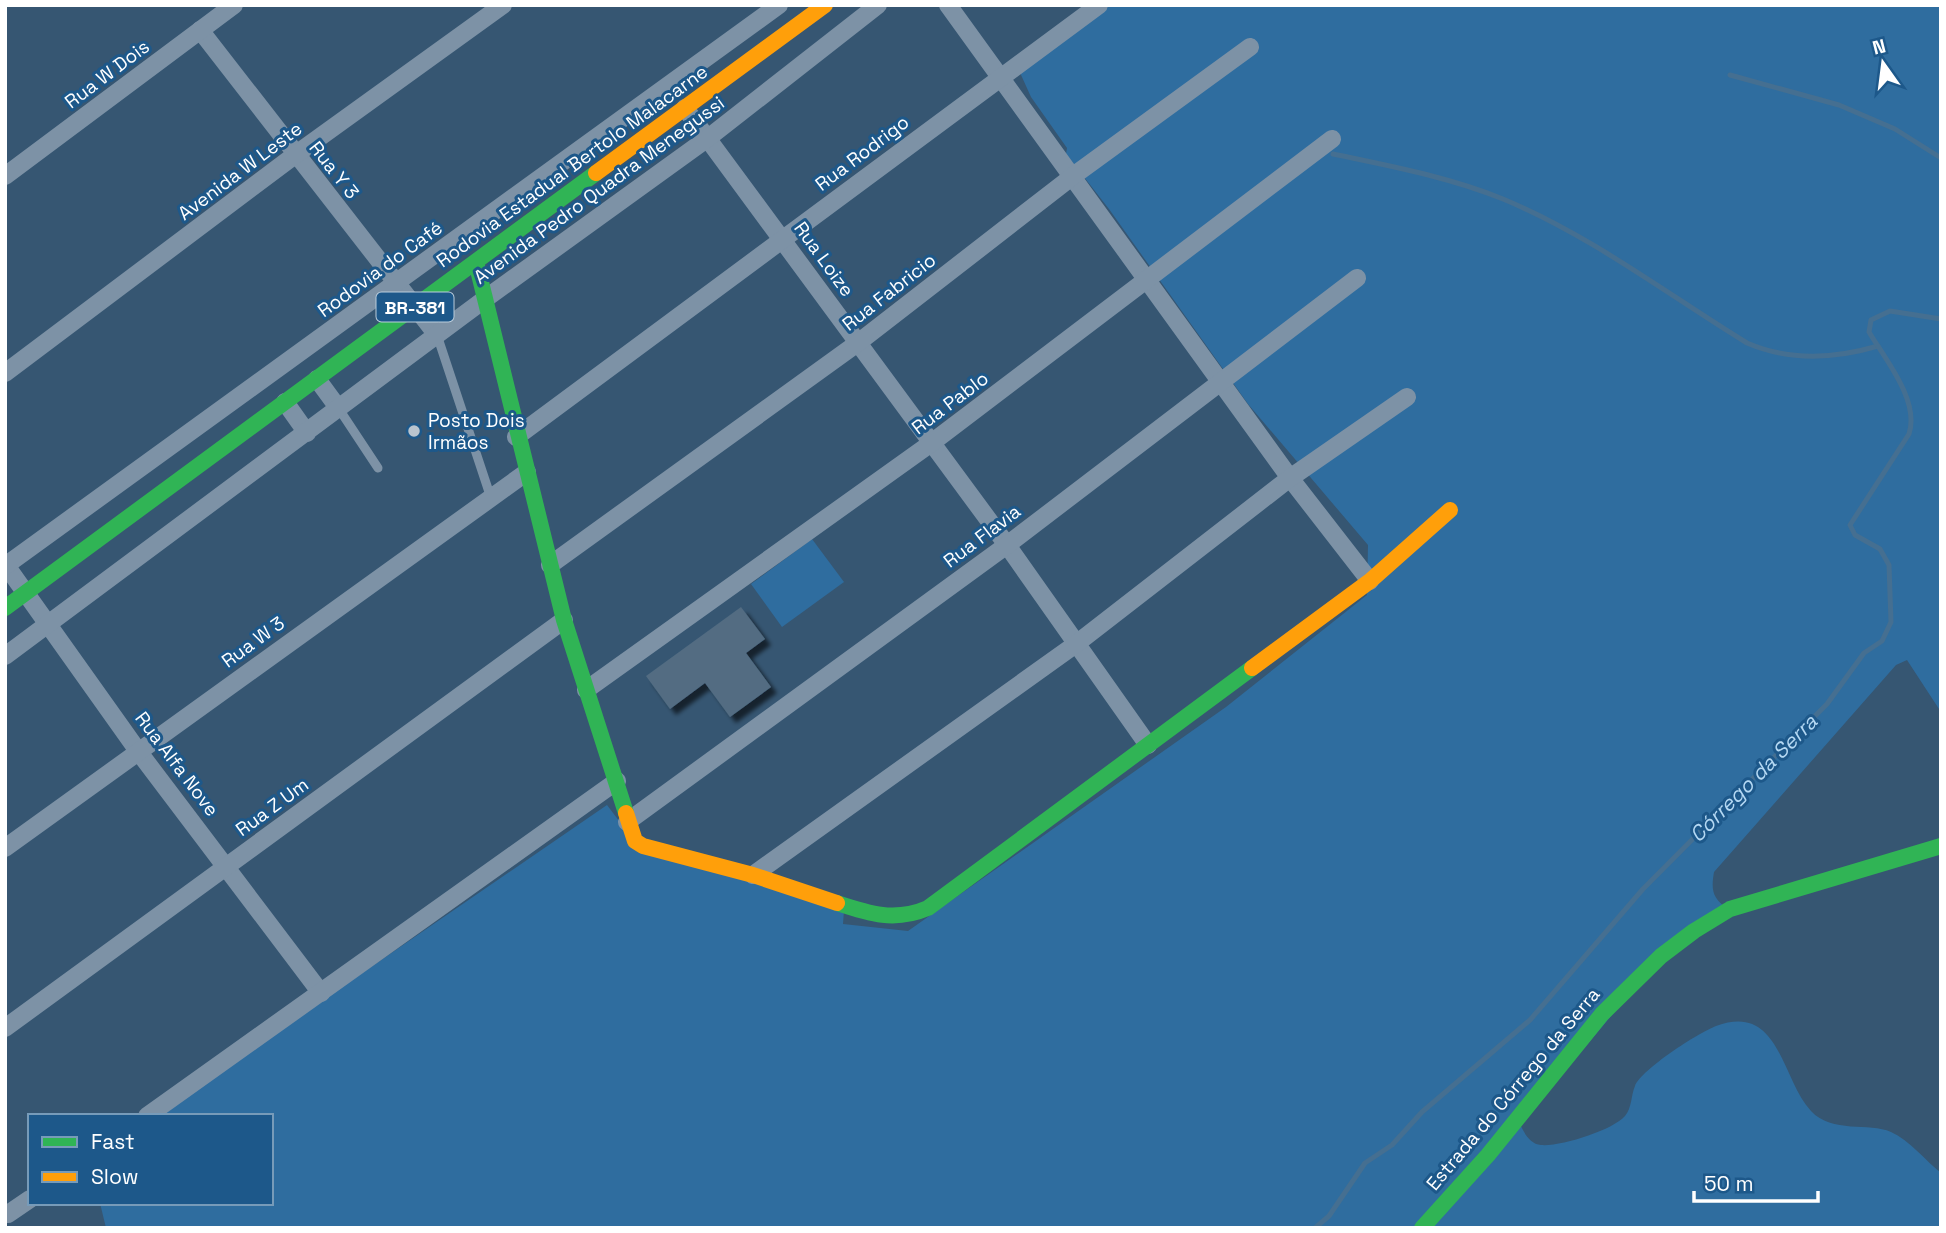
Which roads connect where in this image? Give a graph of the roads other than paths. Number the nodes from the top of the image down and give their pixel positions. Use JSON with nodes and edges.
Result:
{"nodes":[{"id":1,"x":234,"y":5,"type":"edge"},
{"id":2,"x":503,"y":5,"type":"edge"},
{"id":3,"x":780,"y":5,"type":"edge"},
{"id":4,"x":825,"y":5,"type":"edge"},
{"id":5,"x":878,"y":5,"type":"edge"},
{"id":6,"x":948,"y":5,"type":"edge"},
{"id":7,"x":1100,"y":5,"type":"edge"},
{"id":8,"x":798,"y":25,"type":"junction"},
{"id":9,"x":200,"y":30,"type":"junction"},
{"id":10,"x":1250,"y":47,"type":"dead end"},
{"id":11,"x":1000,"y":76,"type":"junction"},
{"id":12,"x":685,"y":108,"type":"junction"},
{"id":13,"x":708,"y":138,"type":"junction"},
{"id":14,"x":1332,"y":139,"type":"dead end"},
{"id":15,"x":295,"y":155,"type":"junction"},
{"id":16,"x":5,"y":176,"type":"edge"},
{"id":17,"x":1073,"y":176,"type":"junction"},
{"id":18,"x":783,"y":238,"type":"junction"},
{"id":19,"x":476,"y":262,"type":"junction"},
{"id":20,"x":1357,"y":278,"type":"dead end"},
{"id":21,"x":1148,"y":281,"type":"junction"},
{"id":22,"x":396,"y":283,"type":"junction"},
{"id":23,"x":485,"y":299,"type":"junction"},
{"id":24,"x":415,"y":308,"type":"junction"},
{"id":25,"x":437,"y":335,"type":"junction"},
{"id":26,"x":859,"y":341,"type":"junction"},
{"id":27,"x":5,"y":373,"type":"edge"},
{"id":28,"x":317,"y":379,"type":"junction"},
{"id":29,"x":1220,"y":380,"type":"junction"},
{"id":30,"x":1408,"y":397,"type":"dead end"},
{"id":31,"x":285,"y":402,"type":"junction"},
{"id":32,"x":339,"y":409,"type":"junction"},
{"id":33,"x":307,"y":433,"type":"junction"},
{"id":34,"x":516,"y":437,"type":"junction"},
{"id":35,"x":930,"y":444,"type":"junction"},
{"id":36,"x":378,"y":468,"type":"dead end"},
{"id":37,"x":527,"y":472,"type":"junction"},
{"id":38,"x":1290,"y":478,"type":"junction"},
{"id":39,"x":491,"y":498,"type":"junction"},
{"id":40,"x":1450,"y":510,"type":"dead end"},
{"id":41,"x":1007,"y":545,"type":"junction"},
{"id":42,"x":6,"y":565,"type":"edge"},
{"id":43,"x":550,"y":565,"type":"junction"},
{"id":44,"x":1370,"y":581,"type":"junction"},
{"id":45,"x":26,"y":593,"type":"junction"},
{"id":46,"x":5,"y":608,"type":"edge"},
{"id":47,"x":564,"y":620,"type":"junction"},
{"id":48,"x":50,"y":623,"type":"junction"},
{"id":49,"x":1076,"y":644,"type":"junction"},
{"id":50,"x":5,"y":656,"type":"edge"},
{"id":51,"x":586,"y":690,"type":"junction"},
{"id":52,"x":1148,"y":744,"type":"junction"},
{"id":53,"x":138,"y":751,"type":"junction"},
{"id":54,"x":617,"y":781,"type":"junction"},
{"id":55,"x":628,"y":822,"type":"junction"},
{"id":56,"x":1941,"y":846,"type":"edge"},
{"id":57,"x":5,"y":848,"type":"edge"},
{"id":58,"x":227,"y":866,"type":"junction"},
{"id":59,"x":753,"y":875,"type":"junction"},
{"id":60,"x":321,"y":993,"type":"junction"},
{"id":61,"x":5,"y":1028,"type":"edge"},
{"id":62,"x":151,"y":1114,"type":"edge"},
{"id":63,"x":28,"y":1201,"type":"edge"},
{"id":64,"x":10,"y":1218,"type":"edge"},
{"id":65,"x":1422,"y":1228,"type":"edge"}],
"edges":[{"from":1,"to":9,"type":"street","name":"Rua W Dois"},
{"from":2,"to":15,"type":"street","name":"Avenida W Leste"},
{"from":3,"to":8,"type":"street"},
{"from":3,"to":22,"type":"street","name":"Rodovia do Café"},
{"from":4,"to":8,"type":"street","name":"Rodovia Estadual Bertolo Malacarne","number":"BR-381"},
{"from":5,"to":13,"type":"street","name":"Avenida Pedro Quadra Menegussi"},
{"from":6,"to":11,"type":"street"},
{"from":7,"to":11,"type":"street","name":"Rua Rodrigo"},
{"from":8,"to":12,"type":"street","name":"Rodovia Estadual Bertolo Malacarne","number":"BR-381"},
{"from":9,"to":15,"type":"street","name":"Rua Y 3"},
{"from":9,"to":16,"type":"street","name":"Rua W Dois"},
{"from":10,"to":17,"type":"street","name":"Rua Fabricio"},
{"from":11,"to":17,"type":"street"},
{"from":11,"to":18,"type":"street","name":"Rua Rodrigo"},
{"from":12,"to":13,"type":"street","name":"Rua Loize"},
{"from":12,"to":19,"type":"street","name":"Rodovia Estadual Bertolo Malacarne","number":"BR-381"},
{"from":13,"to":18,"type":"street","name":"Rua Loize"},
{"from":13,"to":23,"type":"street","name":"Avenida Pedro Quadra Menegussi"},
{"from":14,"to":21,"type":"street","name":"Rua Pablo"},
{"from":15,"to":22,"type":"street","name":"Rua Y 3"},
{"from":15,"to":27,"type":"street","name":"Avenida W Leste"},
{"from":17,"to":21,"type":"street"},
{"from":17,"to":26,"type":"street","name":"Rua Fabricio"},
{"from":18,"to":26,"type":"street","name":"Rua Loize"},
{"from":18,"to":34,"type":"street","name":"Rua Rodrigo"},
{"from":19,"to":23,"type":"street"},
{"from":19,"to":24,"type":"street","name":"Rodovia Estadual Bertolo Malacarne","number":"BR-381"},
{"from":20,"to":29,"type":"street","name":"Rua Flavia"},
{"from":21,"to":29,"type":"street"},
{"from":21,"to":35,"type":"street","name":"Rua Pablo"},
{"from":22,"to":24,"type":"street","name":"Rua Y 3"},
{"from":22,"to":42,"type":"street","name":"Rodovia do Café"},
{"from":23,"to":25,"type":"street","name":"Avenida Pedro Quadra Menegussi"},
{"from":23,"to":34,"type":"street"},
{"from":24,"to":25,"type":"street","name":"Rua Y 3"},
{"from":24,"to":28,"type":"street","name":"Rodovia Estadual Bertolo Malacarne","number":"BR-381"},
{"from":25,"to":32,"type":"street","name":"Avenida Pedro Quadra Menegussi"},
{"from":25,"to":39,"type":"lane"},
{"from":26,"to":35,"type":"street","name":"Rua Loize"},
{"from":26,"to":43,"type":"street","name":"Rua Fabricio"},
{"from":28,"to":31,"type":"street","name":"Rodovia Estadual Bertolo Malacarne","number":"BR-381"},
{"from":28,"to":32,"type":"street"},
{"from":29,"to":38,"type":"street"},
{"from":29,"to":41,"type":"street","name":"Rua Flavia"},
{"from":30,"to":38,"type":"street"},
{"from":31,"to":33,"type":"street"},
{"from":31,"to":45,"type":"street","name":"Rodovia Estadual Bertolo Malacarne","number":"BR-381"},
{"from":32,"to":33,"type":"street","name":"Avenida Pedro Quadra Menegussi"},
{"from":32,"to":36,"type":"lane"},
{"from":33,"to":48,"type":"street","name":"Avenida Pedro Quadra Menegussi"},
{"from":34,"to":37,"type":"street"},
{"from":35,"to":41,"type":"street","name":"Rua Loize"},
{"from":35,"to":51,"type":"street","name":"Rua Pablo"},
{"from":37,"to":39,"type":"street","name":"Rua W 3"},
{"from":37,"to":43,"type":"street"},
{"from":38,"to":44,"type":"street"},
{"from":38,"to":49,"type":"street"},
{"from":39,"to":53,"type":"street","name":"Rua W 3"},
{"from":40,"to":44,"type":"street"},
{"from":41,"to":49,"type":"street","name":"Rua Loize"},
{"from":41,"to":55,"type":"street","name":"Rua Flavia"},
{"from":42,"to":45,"type":"street","name":"Rua Alfa Nove"},
{"from":43,"to":47,"type":"street"},
{"from":44,"to":52,"type":"street"},
{"from":45,"to":46,"type":"street","name":"Rodovia Estadual Bertolo Malacarne","number":"BR-381"},
{"from":45,"to":48,"type":"street","name":"Rua Alfa Nove"},
{"from":47,"to":51,"type":"street"},
{"from":47,"to":58,"type":"street","name":"Rua Z Um"},
{"from":48,"to":50,"type":"street","name":"Avenida Pedro Quadra Menegussi"},
{"from":48,"to":53,"type":"street","name":"Rua Alfa Nove"},
{"from":49,"to":52,"type":"street","name":"Rua Loize"},
{"from":49,"to":59,"type":"street"},
{"from":51,"to":54,"type":"street"},
{"from":52,"to":59,"type":"street"},
{"from":53,"to":57,"type":"street","name":"Rua W 3"},
{"from":53,"to":58,"type":"street","name":"Rua Alfa Nove"},
{"from":54,"to":55,"type":"street"},
{"from":54,"to":60,"type":"street"},
{"from":55,"to":59,"type":"street"},
{"from":56,"to":65,"type":"street","name":"Estrada do Córrego da Serra"},
{"from":58,"to":60,"type":"street","name":"Rua Alfa Nove"},
{"from":58,"to":61,"type":"street","name":"Rua Z Um"},
{"from":60,"to":62,"type":"street"},
{"from":63,"to":64,"type":"street"}]}
